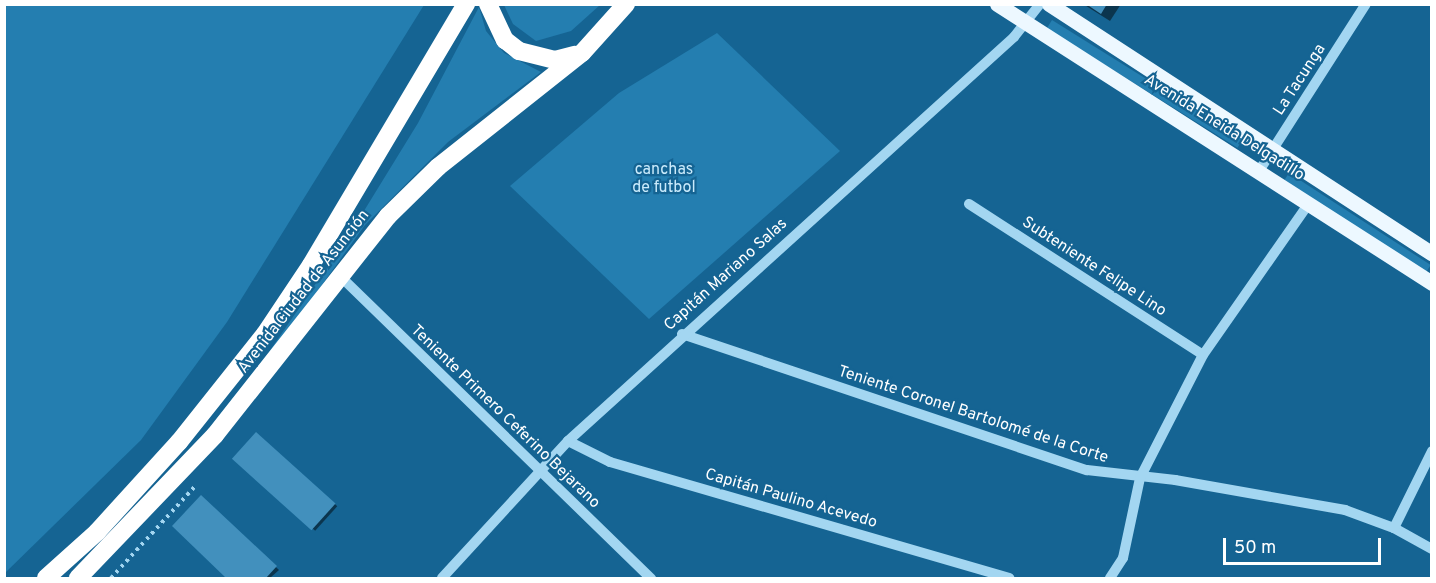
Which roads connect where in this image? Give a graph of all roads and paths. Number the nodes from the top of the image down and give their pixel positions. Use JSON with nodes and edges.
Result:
{"nodes":[{"id":1,"x":466,"y":4,"type":"edge"},
{"id":2,"x":488,"y":4,"type":"edge"},
{"id":3,"x":626,"y":4,"type":"edge"},
{"id":4,"x":997,"y":4,"type":"edge"},
{"id":5,"x":1040,"y":4,"type":"edge"},
{"id":6,"x":1049,"y":4,"type":"edge"},
{"id":7,"x":1366,"y":4,"type":"edge"},
{"id":8,"x":1026,"y":23,"type":"junction"},
{"id":9,"x":582,"y":53,"type":"junction"},
{"id":10,"x":1273,"y":150,"type":"junction"},
{"id":11,"x":1259,"y":171,"type":"junction"},
{"id":12,"x":1310,"y":203,"type":"junction"},
{"id":13,"x":969,"y":204,"type":"dead end"},
{"id":14,"x":1431,"y":254,"type":"edge"},
{"id":15,"x":340,"y":276,"type":"junction"},
{"id":16,"x":1431,"y":283,"type":"edge"},
{"id":17,"x":682,"y":334,"type":"junction"},
{"id":18,"x":1203,"y":355,"type":"junction"},
{"id":19,"x":568,"y":441,"type":"junction"},
{"id":20,"x":1431,"y":451,"type":"edge"},
{"id":21,"x":540,"y":471,"type":"junction"},
{"id":22,"x":1140,"y":478,"type":"junction"},
{"id":23,"x":1394,"y":528,"type":"junction"},
{"id":24,"x":1431,"y":549,"type":"edge"},
{"id":25,"x":46,"y":579,"type":"edge"},
{"id":26,"x":78,"y":579,"type":"edge"},
{"id":27,"x":442,"y":579,"type":"edge"},
{"id":28,"x":651,"y":579,"type":"edge"},
{"id":29,"x":1010,"y":579,"type":"edge"},
{"id":30,"x":1110,"y":579,"type":"edge"}],
"edges":[{"from":1,"to":25,"type":"highway","name":"Avenida Ciudad de Asunción"},
{"from":2,"to":9,"type":"highway"},
{"from":3,"to":9,"type":"highway","name":"Avenida Ciudad de Asunción"},
{"from":4,"to":8,"type":"main road","name":"Avenida Eneida Delgadillo"},
{"from":5,"to":8,"type":"street","name":"Capitán Mariano Salas"},
{"from":6,"to":10,"type":"main road","name":"Avenida Eneida Delgadillo"},
{"from":7,"to":10,"type":"street","name":"La Tacunga"},
{"from":8,"to":11,"type":"main road","name":"Avenida Eneida Delgadillo"},
{"from":8,"to":17,"type":"street","name":"Capitán Mariano Salas"},
{"from":9,"to":15,"type":"highway","name":"Avenida Ciudad de Asunción"},
{"from":10,"to":11,"type":"street","name":"La Tacunga"},
{"from":10,"to":14,"type":"main road","name":"Avenida Eneida Delgadillo"},
{"from":11,"to":12,"type":"main road","name":"Avenida Eneida Delgadillo"},
{"from":12,"to":16,"type":"main road","name":"Avenida Eneida Delgadillo"},
{"from":12,"to":18,"type":"street"},
{"from":13,"to":18,"type":"street","name":"Subteniente Felipe Lino"},
{"from":15,"to":21,"type":"street","name":"Teniente Primero Ceferino Bejarano"},
{"from":15,"to":26,"type":"highway","name":"Avenida Ciudad de Asunción"},
{"from":17,"to":19,"type":"street","name":"Capitán Mariano Salas"},
{"from":17,"to":22,"type":"street","name":"Teniente Coronel Bartolomé de la Corte"},
{"from":18,"to":22,"type":"street"},
{"from":19,"to":21,"type":"street","name":"Capitán Mariano Salas"},
{"from":19,"to":29,"type":"street","name":"Capitán Paulino Acevedo"},
{"from":20,"to":23,"type":"street"},
{"from":21,"to":27,"type":"street","name":"Capitán Mariano Salas"},
{"from":21,"to":28,"type":"street","name":"Teniente Primero Ceferino Bejarano"},
{"from":22,"to":23,"type":"street","name":"Teniente Coronel Bartolomé de la Corte"},
{"from":22,"to":30,"type":"street"},
{"from":23,"to":24,"type":"street","name":"Teniente Coronel Bartolomé de la Corte"}]}
